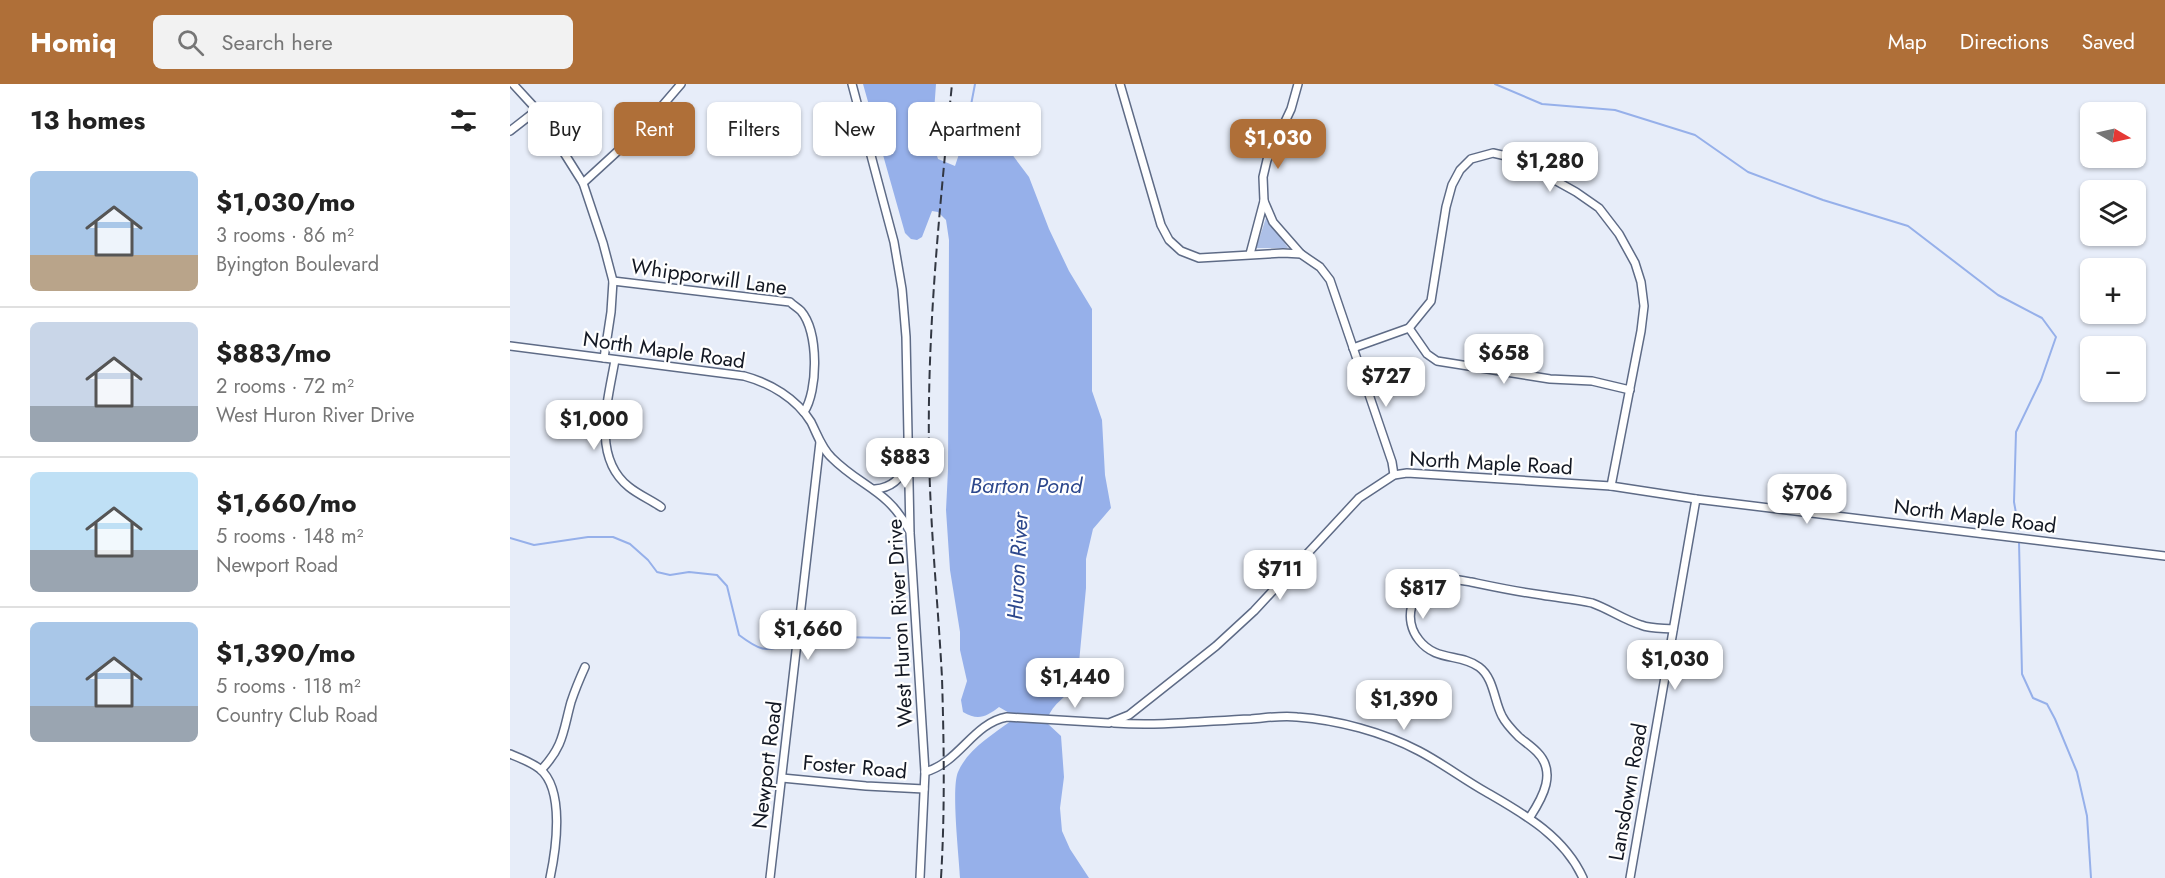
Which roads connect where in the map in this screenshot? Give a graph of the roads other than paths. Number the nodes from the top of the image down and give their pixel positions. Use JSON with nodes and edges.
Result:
{"nodes":[{"id":1,"x":513,"y":84,"type":"edge"},
{"id":2,"x":681,"y":84,"type":"edge"},
{"id":3,"x":852,"y":84,"type":"edge"},
{"id":4,"x":1120,"y":84,"type":"edge"},
{"id":5,"x":1298,"y":84,"type":"edge"},
{"id":6,"x":530,"y":102,"type":"edge"},
{"id":7,"x":528,"y":117,"type":"edge"},
{"id":8,"x":510,"y":131,"type":"edge"},
{"id":9,"x":567,"y":156,"type":"edge"},
{"id":10,"x":584,"y":183,"type":"junction"},
{"id":11,"x":1264,"y":201,"type":"junction"},
{"id":12,"x":1250,"y":254,"type":"junction"},
{"id":13,"x":1301,"y":254,"type":"junction"},
{"id":14,"x":613,"y":281,"type":"junction"},
{"id":15,"x":1408,"y":328,"type":"junction"},
{"id":16,"x":510,"y":346,"type":"edge"},
{"id":17,"x":1353,"y":348,"type":"junction"},
{"id":18,"x":604,"y":358,"type":"junction"},
{"id":19,"x":615,"y":360,"type":"junction"},
{"id":20,"x":1630,"y":390,"type":"junction"},
{"id":21,"x":804,"y":412,"type":"junction"},
{"id":22,"x":820,"y":441,"type":"junction"},
{"id":23,"x":910,"y":457,"type":"junction"},
{"id":24,"x":1394,"y":475,"type":"junction"},
{"id":25,"x":1611,"y":486,"type":"junction"},
{"id":26,"x":876,"y":489,"type":"junction"},
{"id":27,"x":1696,"y":499,"type":"junction"},
{"id":28,"x":661,"y":507,"type":"dead end"},
{"id":29,"x":910,"y":533,"type":"junction"},
{"id":30,"x":2165,"y":556,"type":"edge"},
{"id":31,"x":1673,"y":629,"type":"junction"},
{"id":32,"x":585,"y":667,"type":"dead end"},
{"id":33,"x":1108,"y":723,"type":"junction"},
{"id":34,"x":510,"y":754,"type":"edge"},
{"id":35,"x":541,"y":770,"type":"junction"},
{"id":36,"x":925,"y":772,"type":"junction"},
{"id":37,"x":782,"y":777,"type":"junction"},
{"id":38,"x":924,"y":789,"type":"junction"},
{"id":39,"x":1530,"y":817,"type":"junction"},
{"id":40,"x":550,"y":878,"type":"edge"},
{"id":41,"x":770,"y":878,"type":"edge"},
{"id":42,"x":920,"y":878,"type":"edge"},
{"id":43,"x":1583,"y":878,"type":"edge"},
{"id":44,"x":1630,"y":878,"type":"edge"}],
"edges":[{"from":1,"to":6,"type":"street"},
{"from":2,"to":10,"type":"street"},
{"from":3,"to":23,"type":"street","name":"West Huron River Drive"},
{"from":4,"to":12,"type":"street"},
{"from":5,"to":11,"type":"street"},
{"from":7,"to":8,"type":"street"},
{"from":9,"to":10,"type":"street"},
{"from":10,"to":14,"type":"street"},
{"from":11,"to":12,"type":"street"},
{"from":11,"to":13,"type":"street"},
{"from":12,"to":13,"type":"street"},
{"from":13,"to":17,"type":"street"},
{"from":14,"to":18,"type":"street"},
{"from":14,"to":21,"type":"street","name":"Whipporwill Lane"},
{"from":15,"to":17,"type":"street"},
{"from":15,"to":20,"type":"street"},
{"from":15,"to":20,"type":"street"},
{"from":16,"to":18,"type":"street","name":"North Maple Road"},
{"from":17,"to":24,"type":"street"},
{"from":18,"to":19,"type":"street","name":"North Maple Road"},
{"from":19,"to":21,"type":"street","name":"North Maple Road"},
{"from":19,"to":28,"type":"street"},
{"from":20,"to":25,"type":"street"},
{"from":21,"to":22,"type":"street","name":"North Maple Road"},
{"from":22,"to":26,"type":"street","name":"North Maple Road"},
{"from":22,"to":37,"type":"street","name":"Newport Road"},
{"from":23,"to":26,"type":"street"},
{"from":23,"to":29,"type":"street","name":"West Huron River Drive"},
{"from":24,"to":25,"type":"street","name":"North Maple Road"},
{"from":24,"to":33,"type":"street","name":"North Maple Road"},
{"from":25,"to":27,"type":"street","name":"North Maple Road"},
{"from":26,"to":29,"type":"street","name":"North Maple Road"},
{"from":27,"to":30,"type":"street","name":"North Maple Road"},
{"from":27,"to":31,"type":"street","name":"Lansdown Road"},
{"from":29,"to":36,"type":"street","name":"West Huron River Drive"},
{"from":31,"to":39,"type":"street"},
{"from":31,"to":44,"type":"street","name":"Lansdown Road"},
{"from":32,"to":35,"type":"street"},
{"from":33,"to":36,"type":"street","name":"North Maple Road"},
{"from":33,"to":39,"type":"street"},
{"from":34,"to":35,"type":"street"},
{"from":35,"to":40,"type":"street"},
{"from":36,"to":38,"type":"street","name":"West Huron River Drive"},
{"from":37,"to":38,"type":"street","name":"Foster Road"},
{"from":37,"to":41,"type":"street","name":"Newport Road"},
{"from":38,"to":42,"type":"street","name":"West Huron River Drive"},
{"from":39,"to":43,"type":"street"}]}
